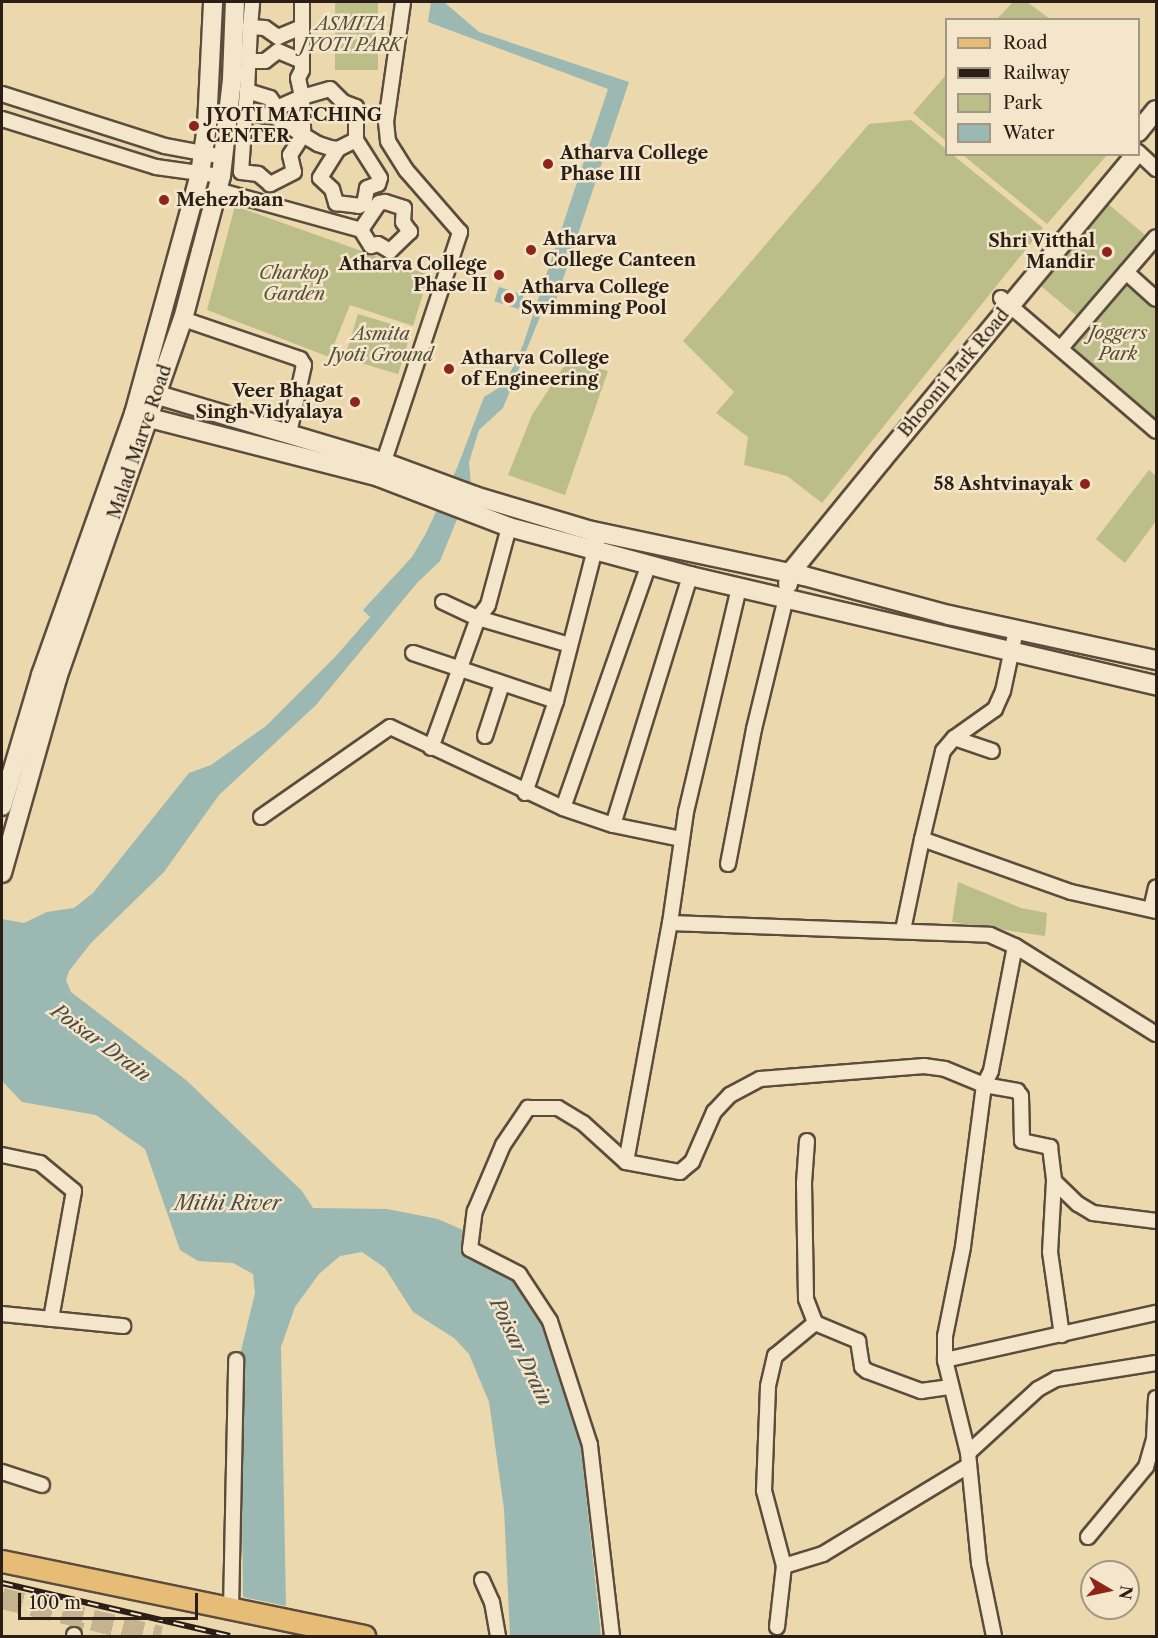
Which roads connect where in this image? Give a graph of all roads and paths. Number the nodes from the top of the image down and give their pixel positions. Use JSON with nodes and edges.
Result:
{"nodes":[{"id":1,"x":213,"y":2,"type":"edge"},
{"id":2,"x":235,"y":2,"type":"edge"},
{"id":3,"x":252,"y":2,"type":"edge"},
{"id":4,"x":302,"y":2,"type":"edge"},
{"id":5,"x":403,"y":2,"type":"edge"},
{"id":6,"x":250,"y":27,"type":"junction"},
{"id":7,"x":302,"y":27,"type":"junction"},
{"id":8,"x":248,"y":61,"type":"junction"},
{"id":9,"x":302,"y":61,"type":"junction"},
{"id":10,"x":247,"y":91,"type":"junction"},
{"id":11,"x":2,"y":94,"type":"edge"},
{"id":12,"x":302,"y":97,"type":"junction"},
{"id":13,"x":1156,"y":110,"type":"edge"},
{"id":14,"x":236,"y":115,"type":"junction"},
{"id":15,"x":2,"y":119,"type":"edge"},
{"id":16,"x":1156,"y":129,"type":"edge"},
{"id":17,"x":1140,"y":130,"type":"edge"},
{"id":18,"x":303,"y":135,"type":"junction"},
{"id":19,"x":356,"y":140,"type":"junction"},
{"id":20,"x":338,"y":149,"type":"junction"},
{"id":21,"x":1140,"y":150,"type":"edge"},
{"id":22,"x":203,"y":155,"type":"junction"},
{"id":23,"x":1140,"y":155,"type":"edge"},
{"id":24,"x":1119,"y":156,"type":"edge"},
{"id":25,"x":1135,"y":156,"type":"edge"},
{"id":26,"x":223,"y":157,"type":"junction"},
{"id":27,"x":1156,"y":169,"type":"edge"},
{"id":28,"x":241,"y":172,"type":"junction"},
{"id":29,"x":200,"y":174,"type":"junction"},
{"id":30,"x":219,"y":183,"type":"junction"},
{"id":31,"x":238,"y":196,"type":"junction"},
{"id":32,"x":1092,"y":197,"type":"junction"},
{"id":33,"x":354,"y":205,"type":"junction"},
{"id":34,"x":1156,"y":237,"type":"edge"},
{"id":35,"x":1126,"y":272,"type":"junction"},
{"id":36,"x":1156,"y":299,"type":"edge"},
{"id":37,"x":1006,"y":302,"type":"junction"},
{"id":38,"x":183,"y":318,"type":"junction"},
{"id":39,"x":1061,"y":348,"type":"junction"},
{"id":40,"x":149,"y":391,"type":"junction"},
{"id":41,"x":142,"y":415,"type":"junction"},
{"id":42,"x":1156,"y":431,"type":"edge"},
{"id":43,"x":289,"y":433,"type":"junction"},
{"id":44,"x":381,"y":470,"type":"junction"},
{"id":45,"x":553,"y":519,"type":"junction"},
{"id":46,"x":509,"y":527,"type":"junction"},
{"id":47,"x":549,"y":537,"type":"junction"},
{"id":48,"x":597,"y":541,"type":"junction"},
{"id":49,"x":649,"y":564,"type":"junction"},
{"id":50,"x":783,"y":572,"type":"junction"},
{"id":51,"x":690,"y":576,"type":"junction"},
{"id":52,"x":739,"y":588,"type":"junction"},
{"id":53,"x":779,"y":596,"type":"junction"},
{"id":54,"x":443,"y":602,"type":"dead end"},
{"id":55,"x":478,"y":618,"type":"junction"},
{"id":56,"x":1016,"y":630,"type":"junction"},
{"id":57,"x":570,"y":645,"type":"junction"},
{"id":58,"x":1012,"y":651,"type":"junction"},
{"id":59,"x":413,"y":653,"type":"dead end"},
{"id":60,"x":1156,"y":660,"type":"edge"},
{"id":61,"x":459,"y":669,"type":"junction"},
{"id":62,"x":502,"y":684,"type":"junction"},
{"id":63,"x":1156,"y":685,"type":"edge"},
{"id":64,"x":556,"y":701,"type":"junction"},
{"id":65,"x":485,"y":736,"type":"dead end"},
{"id":66,"x":951,"y":741,"type":"junction"},
{"id":67,"x":431,"y":748,"type":"junction"},
{"id":68,"x":989,"y":753,"type":"dead end"},
{"id":69,"x":525,"y":793,"type":"junction"},
{"id":70,"x":2,"y":806,"type":"edge"},
{"id":71,"x":563,"y":808,"type":"junction"},
{"id":72,"x":261,"y":817,"type":"dead end"},
{"id":73,"x":613,"y":825,"type":"junction"},
{"id":74,"x":681,"y":839,"type":"junction"},
{"id":75,"x":922,"y":839,"type":"junction"},
{"id":76,"x":728,"y":864,"type":"dead end"},
{"id":77,"x":2,"y":873,"type":"edge"},
{"id":78,"x":1156,"y":888,"type":"edge"},
{"id":79,"x":1154,"y":910,"type":"edge"},
{"id":80,"x":670,"y":923,"type":"junction"},
{"id":81,"x":903,"y":930,"type":"junction"},
{"id":82,"x":1015,"y":946,"type":"junction"},
{"id":83,"x":1156,"y":1034,"type":"edge"},
{"id":84,"x":984,"y":1085,"type":"junction"},
{"id":85,"x":807,"y":1141,"type":"dead end"},
{"id":86,"x":2,"y":1155,"type":"edge"},
{"id":87,"x":626,"y":1162,"type":"junction"},
{"id":88,"x":1054,"y":1180,"type":"junction"},
{"id":89,"x":1156,"y":1221,"type":"edge"},
{"id":90,"x":1156,"y":1313,"type":"edge"},
{"id":91,"x":2,"y":1314,"type":"edge"},
{"id":92,"x":51,"y":1319,"type":"junction"},
{"id":93,"x":815,"y":1323,"type":"junction"},
{"id":94,"x":123,"y":1326,"type":"dead end"},
{"id":95,"x":1062,"y":1335,"type":"junction"},
{"id":96,"x":236,"y":1360,"type":"dead end"},
{"id":97,"x":945,"y":1360,"type":"junction"},
{"id":98,"x":1156,"y":1363,"type":"edge"},
{"id":99,"x":949,"y":1387,"type":"junction"},
{"id":100,"x":1156,"y":1398,"type":"edge"},
{"id":101,"x":968,"y":1459,"type":"junction"},
{"id":102,"x":2,"y":1472,"type":"edge"},
{"id":103,"x":42,"y":1485,"type":"dead end"},
{"id":104,"x":1088,"y":1537,"type":"dead end"},
{"id":105,"x":2,"y":1561,"type":"edge"},
{"id":106,"x":784,"y":1566,"type":"junction"},
{"id":107,"x":482,"y":1580,"type":"dead end"},
{"id":108,"x":231,"y":1609,"type":"junction"},
{"id":109,"x":777,"y":1627,"type":"dead end"},
{"id":110,"x":364,"y":1636,"type":"edge"},
{"id":111,"x":498,"y":1636,"type":"edge"},
{"id":112,"x":612,"y":1636,"type":"edge"},
{"id":113,"x":994,"y":1636,"type":"edge"}],
"edges":[{"from":1,"to":22,"type":"main road","name":"Malad Marve Road"},
{"from":2,"to":14,"type":"main road","name":"Malad Marve Road"},
{"from":3,"to":6,"type":"street"},
{"from":4,"to":7,"type":"street"},
{"from":5,"to":44,"type":"street"},
{"from":6,"to":7,"type":"street"},
{"from":6,"to":8,"type":"street"},
{"from":7,"to":9,"type":"street"},
{"from":8,"to":9,"type":"street"},
{"from":8,"to":10,"type":"street"},
{"from":9,"to":12,"type":"street"},
{"from":10,"to":12,"type":"street"},
{"from":10,"to":14,"type":"street"},
{"from":11,"to":22,"type":"street"},
{"from":12,"to":18,"type":"street"},
{"from":12,"to":19,"type":"street"},
{"from":13,"to":17,"type":"main road"},
{"from":14,"to":18,"type":"street"},
{"from":14,"to":26,"type":"main road","name":"Malad Marve Road"},
{"from":14,"to":28,"type":"street"},
{"from":15,"to":29,"type":"street"},
{"from":16,"to":21,"type":"main road","name":"Bhoomi Park Road"},
{"from":18,"to":20,"type":"street"},
{"from":18,"to":28,"type":"street"},
{"from":19,"to":20,"type":"street"},
{"from":19,"to":33,"type":"street"},
{"from":20,"to":33,"type":"street"},
{"from":22,"to":26,"type":"street"},
{"from":22,"to":29,"type":"main road","name":"Malad Marve Road"},
{"from":23,"to":27,"type":"street"},
{"from":24,"to":32,"type":"main road","name":"Bhoomi Park Road"},
{"from":25,"to":32,"type":"main road","name":"Bhoomi Park Road"},
{"from":26,"to":30,"type":"main road","name":"Malad Marve Road"},
{"from":28,"to":31,"type":"street"},
{"from":29,"to":30,"type":"street"},
{"from":29,"to":40,"type":"main road","name":"Malad Marve Road"},
{"from":30,"to":31,"type":"street"},
{"from":30,"to":38,"type":"main road","name":"Malad Marve Road"},
{"from":31,"to":33,"type":"street"},
{"from":32,"to":37,"type":"main road","name":"Bhoomi Park Road"},
{"from":34,"to":35,"type":"street"},
{"from":35,"to":36,"type":"street"},
{"from":35,"to":39,"type":"street"},
{"from":37,"to":39,"type":"street"},
{"from":37,"to":50,"type":"main road","name":"Bhoomi Park Road"},
{"from":38,"to":40,"type":"main road","name":"Malad Marve Road"},
{"from":38,"to":43,"type":"street"},
{"from":39,"to":42,"type":"street"},
{"from":40,"to":41,"type":"main road","name":"Malad Marve Road"},
{"from":40,"to":43,"type":"main road"},
{"from":41,"to":44,"type":"main road"},
{"from":41,"to":70,"type":"main road","name":"Malad Marve Road"},
{"from":41,"to":77,"type":"main road","name":"Malad Marve Road"},
{"from":43,"to":44,"type":"main road"},
{"from":44,"to":45,"type":"main road"},
{"from":44,"to":46,"type":"main road"},
{"from":45,"to":47,"type":"main road"},
{"from":45,"to":48,"type":"main road"},
{"from":46,"to":47,"type":"main road"},
{"from":46,"to":55,"type":"street"},
{"from":47,"to":48,"type":"main road"},
{"from":48,"to":49,"type":"main road"},
{"from":48,"to":50,"type":"main road"},
{"from":48,"to":57,"type":"street"},
{"from":49,"to":51,"type":"main road"},
{"from":49,"to":71,"type":"street"},
{"from":50,"to":53,"type":"main road"},
{"from":50,"to":56,"type":"main road"},
{"from":51,"to":52,"type":"main road"},
{"from":51,"to":73,"type":"street"},
{"from":52,"to":53,"type":"main road"},
{"from":52,"to":74,"type":"street"},
{"from":53,"to":58,"type":"main road"},
{"from":53,"to":76,"type":"street"},
{"from":54,"to":55,"type":"street"},
{"from":55,"to":57,"type":"street"},
{"from":55,"to":61,"type":"street"},
{"from":56,"to":58,"type":"street"},
{"from":56,"to":60,"type":"main road"},
{"from":57,"to":64,"type":"street"},
{"from":58,"to":63,"type":"main road"},
{"from":58,"to":66,"type":"street"},
{"from":59,"to":61,"type":"street"},
{"from":61,"to":62,"type":"street"},
{"from":61,"to":67,"type":"street"},
{"from":62,"to":64,"type":"street"},
{"from":62,"to":65,"type":"street"},
{"from":64,"to":69,"type":"street"},
{"from":66,"to":68,"type":"street"},
{"from":66,"to":75,"type":"street"},
{"from":67,"to":69,"type":"street"},
{"from":67,"to":72,"type":"street"},
{"from":69,"to":71,"type":"street"},
{"from":71,"to":73,"type":"street"},
{"from":73,"to":74,"type":"street"},
{"from":74,"to":80,"type":"street"},
{"from":75,"to":79,"type":"street"},
{"from":75,"to":81,"type":"street"},
{"from":78,"to":79,"type":"street"},
{"from":80,"to":81,"type":"street"},
{"from":80,"to":87,"type":"street"},
{"from":81,"to":82,"type":"street"},
{"from":82,"to":83,"type":"street"},
{"from":82,"to":84,"type":"street"},
{"from":84,"to":87,"type":"street"},
{"from":84,"to":88,"type":"street"},
{"from":84,"to":97,"type":"street"},
{"from":85,"to":93,"type":"street"},
{"from":86,"to":92,"type":"street"},
{"from":87,"to":112,"type":"street"},
{"from":88,"to":89,"type":"street"},
{"from":88,"to":95,"type":"street"},
{"from":90,"to":95,"type":"street"},
{"from":91,"to":92,"type":"street"},
{"from":92,"to":94,"type":"street"},
{"from":93,"to":99,"type":"street"},
{"from":93,"to":106,"type":"street"},
{"from":95,"to":97,"type":"street"},
{"from":96,"to":108,"type":"street"},
{"from":97,"to":99,"type":"street"},
{"from":98,"to":101,"type":"street"},
{"from":99,"to":101,"type":"street"},
{"from":100,"to":104,"type":"street"},
{"from":101,"to":106,"type":"street"},
{"from":101,"to":113,"type":"street"},
{"from":102,"to":103,"type":"street"},
{"from":105,"to":108,"type":"main road"},
{"from":106,"to":109,"type":"street"},
{"from":107,"to":111,"type":"street"},
{"from":108,"to":110,"type":"main road"}]}
